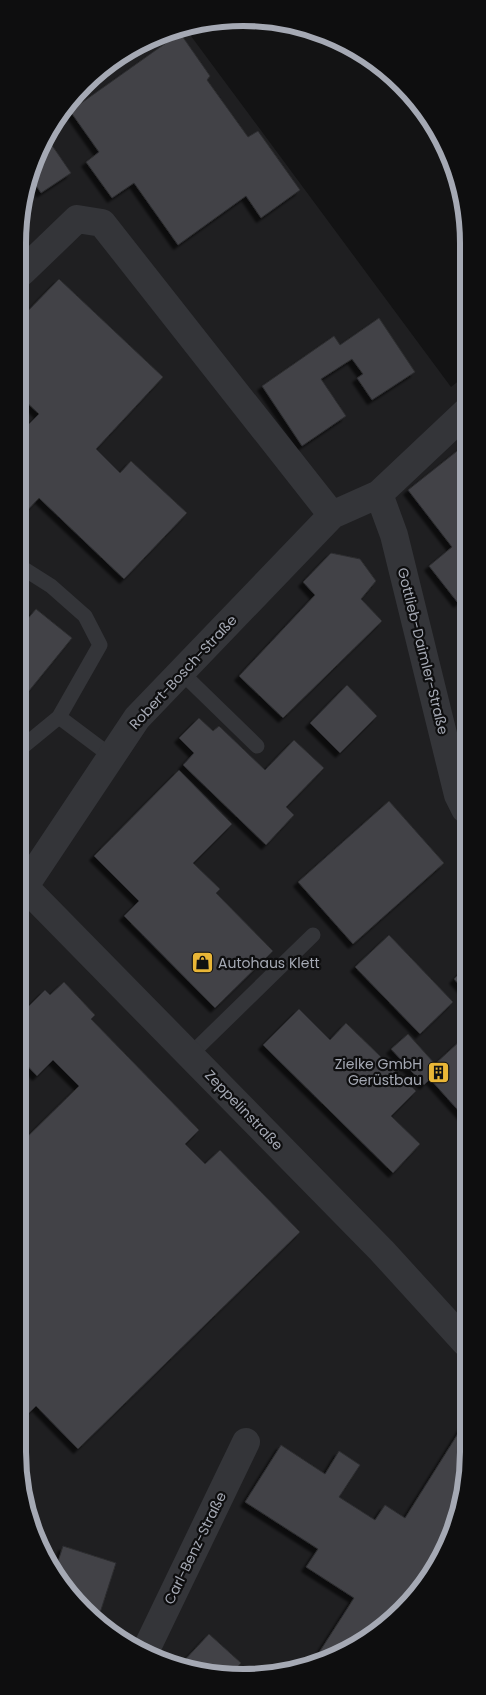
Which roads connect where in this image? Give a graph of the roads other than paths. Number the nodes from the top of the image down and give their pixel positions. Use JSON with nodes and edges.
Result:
{"nodes":[{"id":1,"x":26,"y":268,"type":"edge"},
{"id":2,"x":460,"y":418,"type":"edge"},
{"id":3,"x":378,"y":494,"type":"junction"},
{"id":4,"x":332,"y":515,"type":"junction"},
{"id":5,"x":26,"y":571,"type":"edge"},
{"id":6,"x":181,"y":672,"type":"junction"},
{"id":7,"x":58,"y":717,"type":"junction"},
{"id":8,"x":26,"y":744,"type":"edge"},
{"id":9,"x":257,"y":746,"type":"dead end"},
{"id":10,"x":111,"y":756,"type":"junction"},
{"id":11,"x":460,"y":798,"type":"edge"},
{"id":12,"x":26,"y":880,"type":"edge"},
{"id":13,"x":26,"y":892,"type":"edge"},
{"id":14,"x":313,"y":935,"type":"dead end"},
{"id":15,"x":190,"y":1055,"type":"junction"},
{"id":16,"x":460,"y":1338,"type":"edge"},
{"id":17,"x":246,"y":1442,"type":"dead end"},
{"id":18,"x":148,"y":1646,"type":"edge"}],
"edges":[{"from":1,"to":4,"type":"street"},
{"from":2,"to":3,"type":"street","name":"Robert-Bosch-Straße"},
{"from":3,"to":4,"type":"street","name":"Robert-Bosch-Straße"},
{"from":3,"to":11,"type":"street","name":"Gottlieb-Daimler-Straße"},
{"from":4,"to":6,"type":"street","name":"Robert-Bosch-Straße"},
{"from":5,"to":7,"type":"lane"},
{"from":6,"to":9,"type":"lane"},
{"from":6,"to":10,"type":"street","name":"Robert-Bosch-Straße"},
{"from":7,"to":8,"type":"lane"},
{"from":7,"to":10,"type":"lane"},
{"from":10,"to":12,"type":"street","name":"Robert-Bosch-Straße"},
{"from":13,"to":15,"type":"street","name":"Zeppelinstraße"},
{"from":14,"to":15,"type":"lane"},
{"from":15,"to":16,"type":"street","name":"Zeppelinstraße"},
{"from":17,"to":18,"type":"street","name":"Carl-Benz-Straße"}]}
